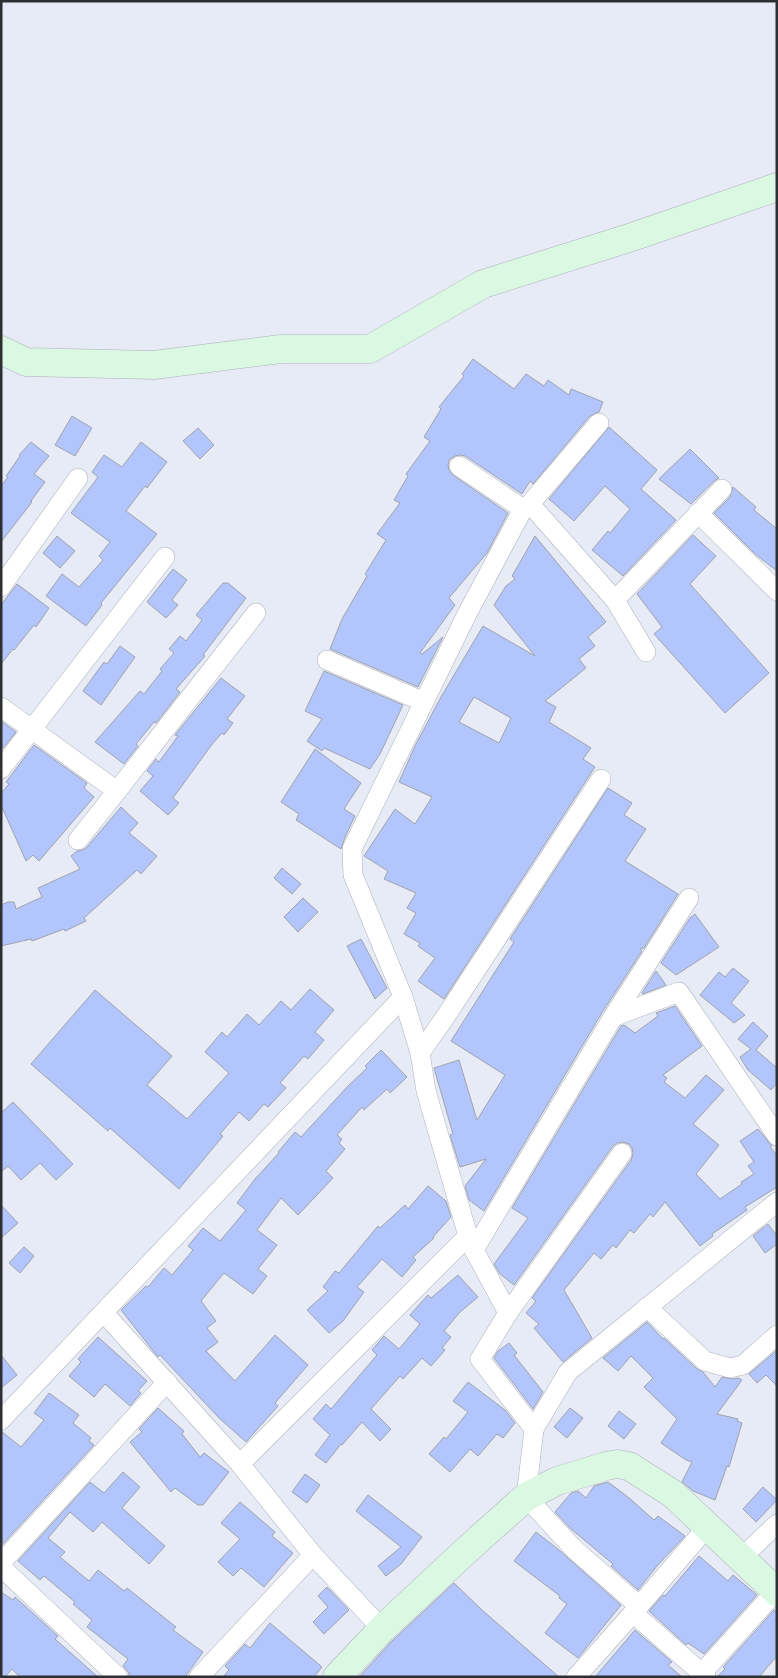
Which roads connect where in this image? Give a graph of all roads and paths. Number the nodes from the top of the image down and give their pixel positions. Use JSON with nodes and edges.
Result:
{"nodes":[{"id":1,"x":777,"y":187,"type":"edge"},
{"id":2,"x":1,"y":350,"type":"edge"},
{"id":3,"x":599,"y":423,"type":"dead end"},
{"id":4,"x":459,"y":466,"type":"dead end"},
{"id":5,"x":78,"y":478,"type":"dead end"},
{"id":6,"x":722,"y":489,"type":"dead end"},
{"id":7,"x":526,"y":506,"type":"junction"},
{"id":8,"x":698,"y":513,"type":"junction"},
{"id":9,"x":165,"y":557,"type":"dead end"},
{"id":10,"x":1,"y":587,"type":"edge"},
{"id":11,"x":777,"y":591,"type":"edge"},
{"id":12,"x":615,"y":600,"type":"junction"},
{"id":13,"x":256,"y":613,"type":"dead end"},
{"id":14,"x":646,"y":652,"type":"dead end"},
{"id":15,"x":327,"y":660,"type":"dead end"},
{"id":16,"x":424,"y":702,"type":"junction"},
{"id":17,"x":1,"y":707,"type":"edge"},
{"id":18,"x":32,"y":729,"type":"junction"},
{"id":19,"x":1,"y":769,"type":"edge"},
{"id":20,"x":601,"y":779,"type":"dead end"},
{"id":21,"x":117,"y":791,"type":"junction"},
{"id":22,"x":78,"y":840,"type":"dead end"},
{"id":23,"x":689,"y":898,"type":"dead end"},
{"id":24,"x":403,"y":997,"type":"junction"},
{"id":25,"x":613,"y":1017,"type":"junction"},
{"id":26,"x":420,"y":1053,"type":"junction"},
{"id":27,"x":777,"y":1136,"type":"edge"},
{"id":28,"x":622,"y":1153,"type":"dead end"},
{"id":29,"x":777,"y":1202,"type":"edge"},
{"id":30,"x":471,"y":1243,"type":"junction"},
{"id":31,"x":647,"y":1307,"type":"junction"},
{"id":32,"x":104,"y":1312,"type":"junction"},
{"id":33,"x":508,"y":1313,"type":"junction"},
{"id":34,"x":777,"y":1335,"type":"edge"},
{"id":35,"x":167,"y":1382,"type":"junction"},
{"id":36,"x":1,"y":1420,"type":"edge"},
{"id":37,"x":534,"y":1429,"type":"junction"},
{"id":38,"x":240,"y":1464,"type":"junction"},
{"id":39,"x":526,"y":1497,"type":"junction"},
{"id":40,"x":777,"y":1524,"type":"edge"},
{"id":41,"x":708,"y":1526,"type":"junction"},
{"id":42,"x":313,"y":1555,"type":"junction"},
{"id":43,"x":741,"y":1558,"type":"junction"},
{"id":44,"x":1,"y":1563,"type":"edge"},
{"id":45,"x":1,"y":1567,"type":"edge"},
{"id":46,"x":776,"y":1592,"type":"edge"},
{"id":47,"x":636,"y":1610,"type":"junction"},
{"id":48,"x":382,"y":1630,"type":"junction"},
{"id":49,"x":704,"y":1675,"type":"edge"},
{"id":50,"x":118,"y":1677,"type":"edge"},
{"id":51,"x":199,"y":1677,"type":"edge"},
{"id":52,"x":337,"y":1677,"type":"edge"},
{"id":53,"x":576,"y":1677,"type":"edge"}],
"edges":[{"from":1,"to":2,"type":"street"},
{"from":3,"to":7,"type":"street"},
{"from":4,"to":7,"type":"street"},
{"from":5,"to":10,"type":"street"},
{"from":6,"to":8,"type":"street"},
{"from":7,"to":12,"type":"street"},
{"from":7,"to":16,"type":"street"},
{"from":8,"to":11,"type":"street"},
{"from":8,"to":12,"type":"street"},
{"from":9,"to":18,"type":"street"},
{"from":12,"to":14,"type":"street"},
{"from":13,"to":21,"type":"street"},
{"from":15,"to":16,"type":"street"},
{"from":16,"to":24,"type":"street"},
{"from":17,"to":18,"type":"street"},
{"from":18,"to":19,"type":"street"},
{"from":18,"to":21,"type":"street"},
{"from":20,"to":26,"type":"street"},
{"from":21,"to":22,"type":"street"},
{"from":23,"to":25,"type":"street"},
{"from":24,"to":26,"type":"street"},
{"from":24,"to":32,"type":"street"},
{"from":25,"to":27,"type":"street"},
{"from":25,"to":30,"type":"street"},
{"from":26,"to":30,"type":"street"},
{"from":28,"to":33,"type":"street"},
{"from":29,"to":31,"type":"street"},
{"from":30,"to":33,"type":"street"},
{"from":30,"to":38,"type":"street"},
{"from":31,"to":34,"type":"street"},
{"from":31,"to":37,"type":"street"},
{"from":32,"to":35,"type":"street"},
{"from":32,"to":36,"type":"street"},
{"from":33,"to":37,"type":"street"},
{"from":35,"to":38,"type":"street"},
{"from":35,"to":44,"type":"street"},
{"from":37,"to":39,"type":"street"},
{"from":38,"to":42,"type":"street"},
{"from":39,"to":41,"type":"street"},
{"from":39,"to":47,"type":"street"},
{"from":39,"to":48,"type":"street"},
{"from":40,"to":43,"type":"street"},
{"from":41,"to":43,"type":"street"},
{"from":41,"to":47,"type":"street"},
{"from":42,"to":48,"type":"street"},
{"from":42,"to":51,"type":"street"},
{"from":43,"to":46,"type":"street"},
{"from":45,"to":50,"type":"street"},
{"from":46,"to":49,"type":"street"},
{"from":47,"to":49,"type":"street"},
{"from":47,"to":53,"type":"street"},
{"from":48,"to":52,"type":"street"}]}
